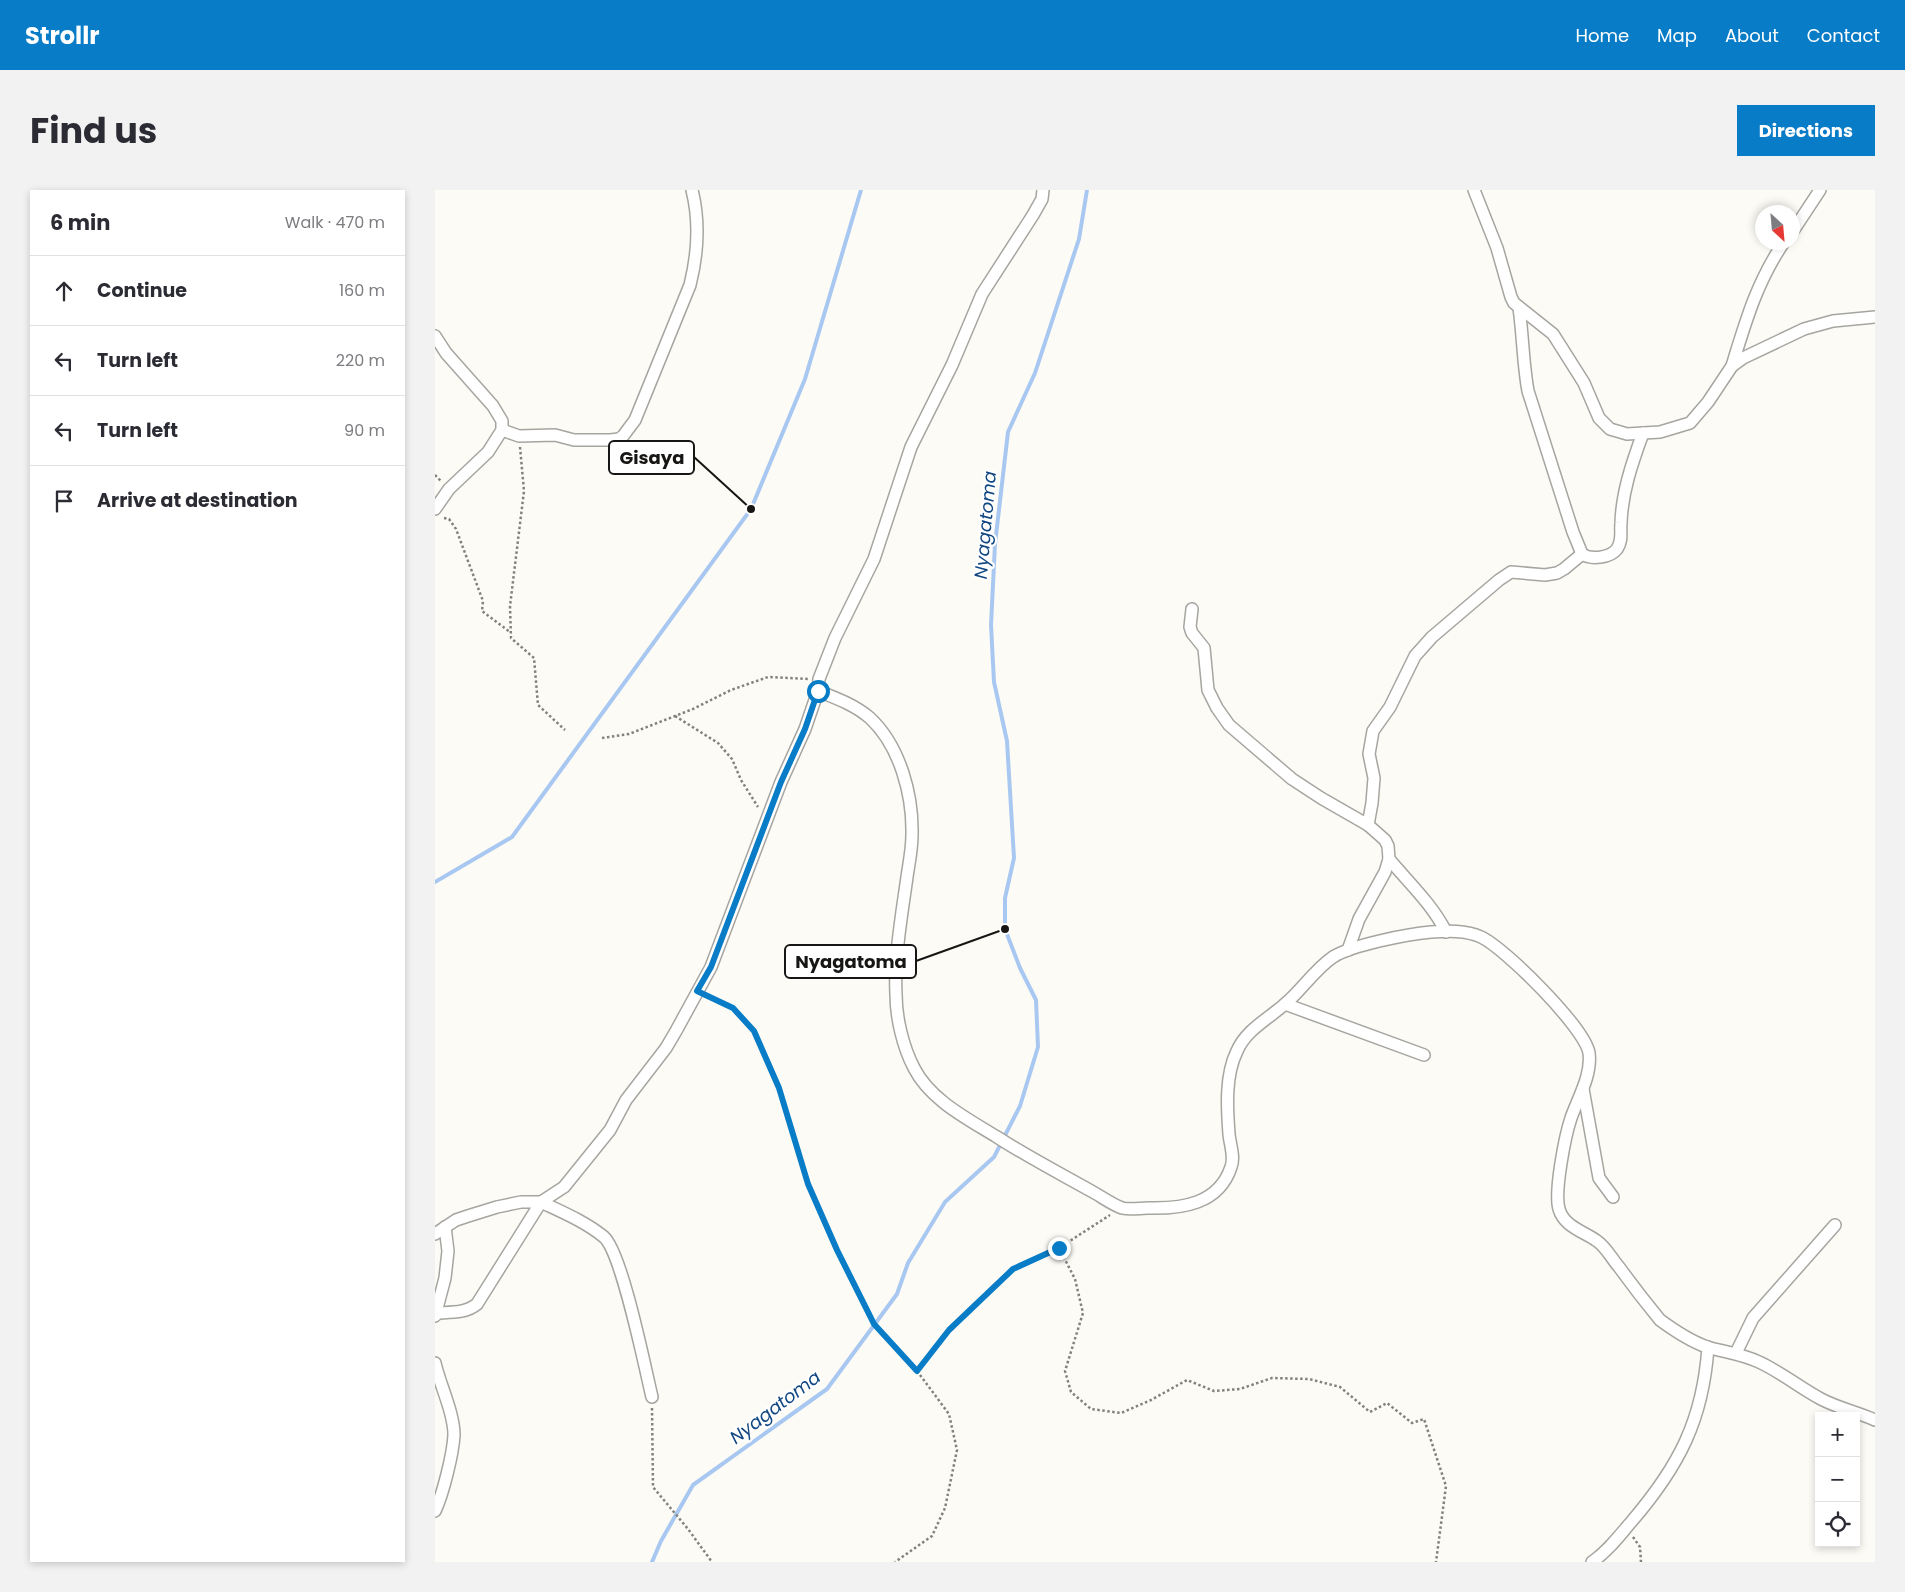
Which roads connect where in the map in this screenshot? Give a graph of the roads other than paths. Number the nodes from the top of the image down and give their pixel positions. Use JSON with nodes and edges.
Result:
{"nodes":[{"id":1,"x":692,"y":190,"type":"edge"},
{"id":2,"x":1043,"y":190,"type":"edge"},
{"id":3,"x":1474,"y":190,"type":"edge"},
{"id":4,"x":1820,"y":190,"type":"edge"},
{"id":5,"x":1800,"y":220,"type":"edge"},
{"id":6,"x":1779,"y":250,"type":"edge"},
{"id":7,"x":1519,"y":308,"type":"junction"},
{"id":8,"x":1875,"y":316,"type":"edge"},
{"id":9,"x":435,"y":336,"type":"edge"},
{"id":10,"x":1732,"y":366,"type":"junction"},
{"id":11,"x":501,"y":430,"type":"junction"},
{"id":12,"x":1643,"y":434,"type":"junction"},
{"id":13,"x":438,"y":513,"type":"edge"},
{"id":14,"x":1582,"y":554,"type":"junction"},
{"id":15,"x":1192,"y":609,"type":"dead end"},
{"id":16,"x":819,"y":685,"type":"junction"},
{"id":17,"x":1368,"y":825,"type":"junction"},
{"id":18,"x":1389,"y":859,"type":"junction"},
{"id":19,"x":1446,"y":932,"type":"junction"},
{"id":20,"x":1347,"y":950,"type":"junction"},
{"id":21,"x":1285,"y":1004,"type":"junction"},
{"id":22,"x":1424,"y":1055,"type":"dead end"},
{"id":23,"x":1583,"y":1089,"type":"junction"},
{"id":24,"x":1613,"y":1197,"type":"dead end"},
{"id":25,"x":541,"y":1202,"type":"junction"},
{"id":26,"x":1835,"y":1225,"type":"dead end"},
{"id":27,"x":445,"y":1227,"type":"junction"},
{"id":28,"x":435,"y":1234,"type":"edge"},
{"id":29,"x":435,"y":1313,"type":"edge"},
{"id":30,"x":435,"y":1316,"type":"edge"},
{"id":31,"x":1708,"y":1347,"type":"junction"},
{"id":32,"x":1736,"y":1353,"type":"junction"},
{"id":33,"x":435,"y":1363,"type":"edge"},
{"id":34,"x":653,"y":1397,"type":"road end"},
{"id":35,"x":1875,"y":1420,"type":"edge"},
{"id":36,"x":435,"y":1511,"type":"edge"},
{"id":37,"x":1592,"y":1562,"type":"edge"}],
"edges":[{"from":1,"to":11,"type":"street"},
{"from":2,"to":16,"type":"street"},
{"from":3,"to":7,"type":"street"},
{"from":4,"to":5,"type":"street"},
{"from":6,"to":10,"type":"street"},
{"from":7,"to":12,"type":"street"},
{"from":7,"to":14,"type":"street"},
{"from":8,"to":10,"type":"street"},
{"from":9,"to":11,"type":"street"},
{"from":10,"to":12,"type":"street"},
{"from":11,"to":13,"type":"street"},
{"from":12,"to":14,"type":"street"},
{"from":14,"to":17,"type":"street"},
{"from":15,"to":17,"type":"street"},
{"from":16,"to":21,"type":"street"},
{"from":16,"to":25,"type":"street"},
{"from":17,"to":18,"type":"street"},
{"from":18,"to":19,"type":"street"},
{"from":18,"to":20,"type":"street"},
{"from":19,"to":20,"type":"street"},
{"from":19,"to":23,"type":"street"},
{"from":20,"to":21,"type":"street"},
{"from":21,"to":22,"type":"street"},
{"from":23,"to":24,"type":"street"},
{"from":23,"to":31,"type":"street"},
{"from":25,"to":27,"type":"street"},
{"from":25,"to":29,"type":"street"},
{"from":25,"to":34,"type":"street"},
{"from":26,"to":32,"type":"street"},
{"from":27,"to":28,"type":"street"},
{"from":27,"to":29,"type":"street"},
{"from":29,"to":30,"type":"street"},
{"from":31,"to":32,"type":"street"},
{"from":31,"to":37,"type":"street"},
{"from":32,"to":35,"type":"street"},
{"from":33,"to":36,"type":"street"}]}
